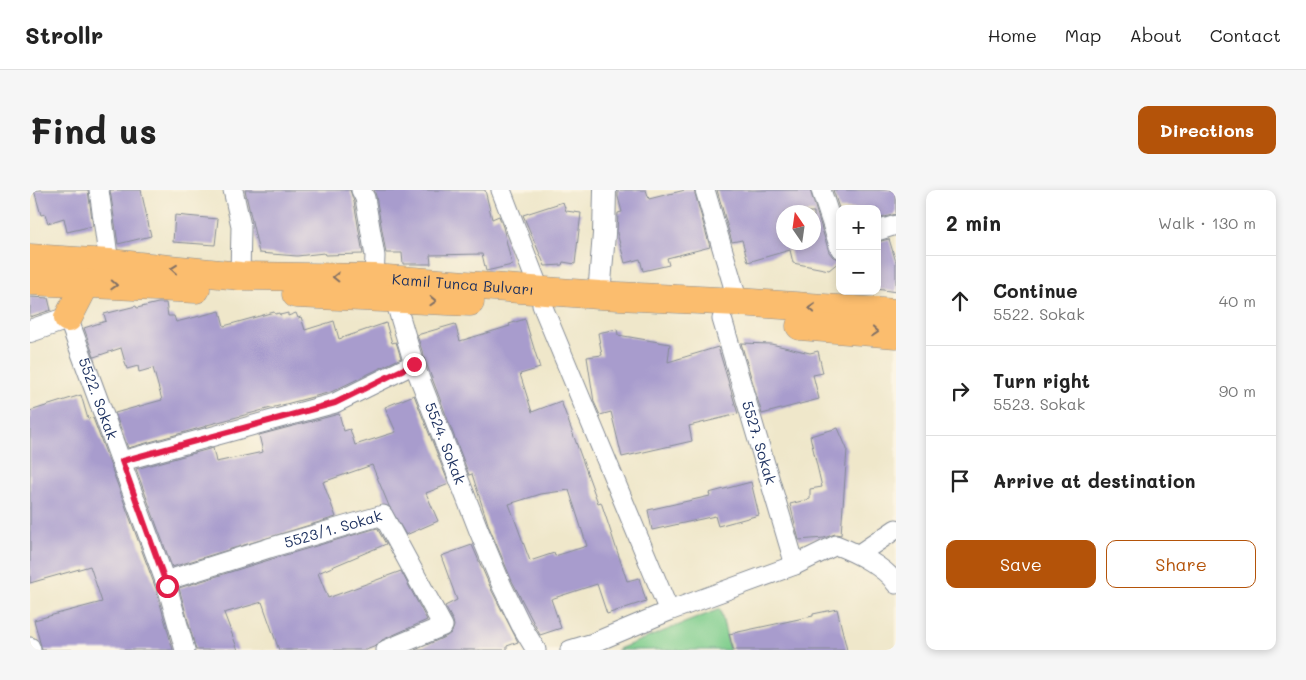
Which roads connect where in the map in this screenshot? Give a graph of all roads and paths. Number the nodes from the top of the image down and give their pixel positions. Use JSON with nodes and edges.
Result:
{"nodes":[{"id":1,"x":99,"y":190,"type":"edge"},
{"id":2,"x":233,"y":190,"type":"edge"},
{"id":3,"x":361,"y":190,"type":"edge"},
{"id":4,"x":501,"y":190,"type":"edge"},
{"id":5,"x":605,"y":190,"type":"edge"},
{"id":6,"x":705,"y":190,"type":"edge"},
{"id":7,"x":821,"y":190,"type":"edge"},
{"id":8,"x":896,"y":225,"type":"edge"},
{"id":9,"x":881,"y":230,"type":"edge"},
{"id":10,"x":836,"y":236,"type":"edge"},
{"id":11,"x":30,"y":258,"type":"edge"},
{"id":12,"x":109,"y":263,"type":"junction"},
{"id":13,"x":240,"y":276,"type":"junction"},
{"id":14,"x":374,"y":278,"type":"junction"},
{"id":15,"x":30,"y":280,"type":"edge"},
{"id":16,"x":86,"y":283,"type":"junction"},
{"id":17,"x":599,"y":295,"type":"junction"},
{"id":18,"x":541,"y":297,"type":"junction"},
{"id":19,"x":396,"y":300,"type":"junction"},
{"id":20,"x":852,"y":301,"type":"edge"},
{"id":21,"x":730,"y":310,"type":"junction"},
{"id":22,"x":896,"y":313,"type":"edge"},
{"id":23,"x":68,"y":318,"type":"junction"},
{"id":24,"x":30,"y":331,"type":"edge"},
{"id":25,"x":896,"y":334,"type":"edge"},
{"id":26,"x":414,"y":364,"type":"junction"},
{"id":27,"x":122,"y":461,"type":"junction"},
{"id":28,"x":896,"y":529,"type":"edge"},
{"id":29,"x":859,"y":554,"type":"junction"},
{"id":30,"x":795,"y":565,"type":"junction"},
{"id":31,"x":165,"y":581,"type":"junction"},
{"id":32,"x":896,"y":584,"type":"edge"},
{"id":33,"x":669,"y":611,"type":"junction"},
{"id":34,"x":185,"y":650,"type":"edge"},
{"id":35,"x":386,"y":650,"type":"edge"},
{"id":36,"x":536,"y":650,"type":"edge"},
{"id":37,"x":570,"y":650,"type":"edge"}],
"edges":[{"from":1,"to":12,"type":"street"},
{"from":2,"to":13,"type":"street"},
{"from":3,"to":14,"type":"street"},
{"from":4,"to":18,"type":"street"},
{"from":5,"to":17,"type":"street"},
{"from":6,"to":21,"type":"street","name":"5527. Sokak"},
{"from":7,"to":10,"type":"street"},
{"from":8,"to":9,"type":"street"},
{"from":11,"to":12,"type":"main road","name":"Kamil Tunca Bulvarı"},
{"from":13,"to":12,"type":"main road","name":"Kamil Tunca Bulvarı","one_way":true},
{"from":14,"to":13,"type":"main road","name":"Kamil Tunca Bulvarı","one_way":true},
{"from":14,"to":18,"type":"main road","name":"Kamil Tunca Bulvarı"},
{"from":15,"to":16,"type":"main road","name":"Kamil Tunca Bulvarı"},
{"from":16,"to":19,"type":"main road","name":"Kamil Tunca Bulvarı","one_way":true},
{"from":16,"to":23,"type":"main road"},
{"from":17,"to":18,"type":"main road","name":"Kamil Tunca Bulvarı"},
{"from":17,"to":21,"type":"main road","name":"Kamil Tunca Bulvarı"},
{"from":19,"to":18,"type":"main road","name":"Kamil Tunca Bulvarı","one_way":true},
{"from":18,"to":21,"type":"main road","name":"Kamil Tunca Bulvarı"},
{"from":18,"to":33,"type":"street"},
{"from":19,"to":26,"type":"street","name":"5524. Sokak"},
{"from":20,"to":21,"type":"main road","name":"Kamil Tunca Bulvarı","one_way":true},
{"from":20,"to":22,"type":"main road","name":"Kamil Tunca Bulvarı"},
{"from":21,"to":25,"type":"main road","name":"Kamil Tunca Bulvarı","one_way":true},
{"from":21,"to":30,"type":"street","name":"5527. Sokak"},
{"from":23,"to":24,"type":"street"},
{"from":23,"to":27,"type":"street","name":"5522. Sokak"},
{"from":26,"to":27,"type":"street"},
{"from":26,"to":36,"type":"street","name":"5524. Sokak"},
{"from":27,"to":31,"type":"street","name":"5522. Sokak"},
{"from":28,"to":29,"type":"street"},
{"from":29,"to":30,"type":"street"},
{"from":29,"to":32,"type":"street"},
{"from":30,"to":33,"type":"street"},
{"from":31,"to":34,"type":"street","name":"5522. Sokak"},
{"from":31,"to":35,"type":"street","name":"5523/1. Sokak"},
{"from":33,"to":37,"type":"street"}]}
